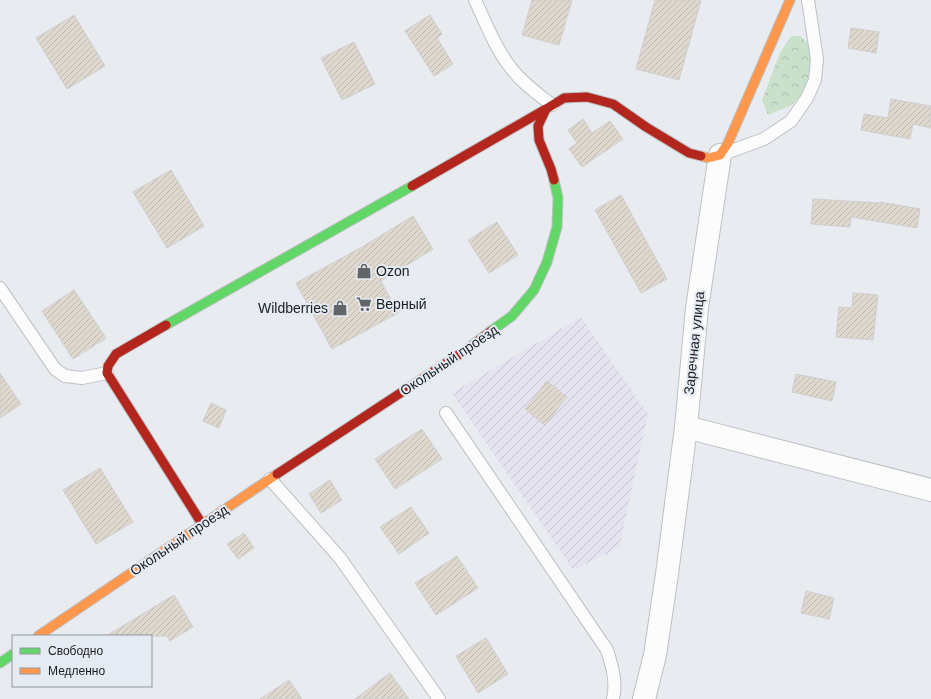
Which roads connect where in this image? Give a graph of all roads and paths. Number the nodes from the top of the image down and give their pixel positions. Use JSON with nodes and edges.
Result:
{"nodes":[{"id":1,"x":475,"y":0,"type":"edge"},
{"id":2,"x":790,"y":0,"type":"edge"},
{"id":3,"x":808,"y":0,"type":"edge"},
{"id":4,"x":549,"y":107,"type":"junction"},
{"id":5,"x":720,"y":155,"type":"junction"},
{"id":6,"x":0,"y":288,"type":"edge"},
{"id":7,"x":107,"y":374,"type":"junction"},
{"id":8,"x":446,"y":413,"type":"dead end"},
{"id":9,"x":686,"y":427,"type":"junction"},
{"id":10,"x":270,"y":479,"type":"junction"},
{"id":11,"x":931,"y":490,"type":"edge"},
{"id":12,"x":202,"y":524,"type":"junction"},
{"id":13,"x":39,"y":635,"type":"edge"},
{"id":14,"x":12,"y":655,"type":"edge"},
{"id":15,"x":0,"y":663,"type":"edge"},
{"id":16,"x":439,"y":699,"type":"edge"},
{"id":17,"x":613,"y":699,"type":"edge"},
{"id":18,"x":644,"y":699,"type":"edge"}],
"edges":[{"from":1,"to":4,"type":"lane"},
{"from":2,"to":5,"type":"street","name":"Заречная улица"},
{"from":3,"to":5,"type":"lane"},
{"from":4,"to":5,"type":"street"},
{"from":4,"to":7,"type":"street"},
{"from":4,"to":10,"type":"street","name":"Окольный проезд"},
{"from":5,"to":9,"type":"street","name":"Заречная улица"},
{"from":6,"to":7,"type":"lane"},
{"from":7,"to":12,"type":"street"},
{"from":8,"to":17,"type":"lane"},
{"from":9,"to":11,"type":"street"},
{"from":9,"to":18,"type":"street","name":"Заречная улица"},
{"from":10,"to":12,"type":"street","name":"Окольный проезд"},
{"from":10,"to":16,"type":"lane"},
{"from":12,"to":13,"type":"street","name":"Окольный проезд"},
{"from":14,"to":15,"type":"street"}]}
